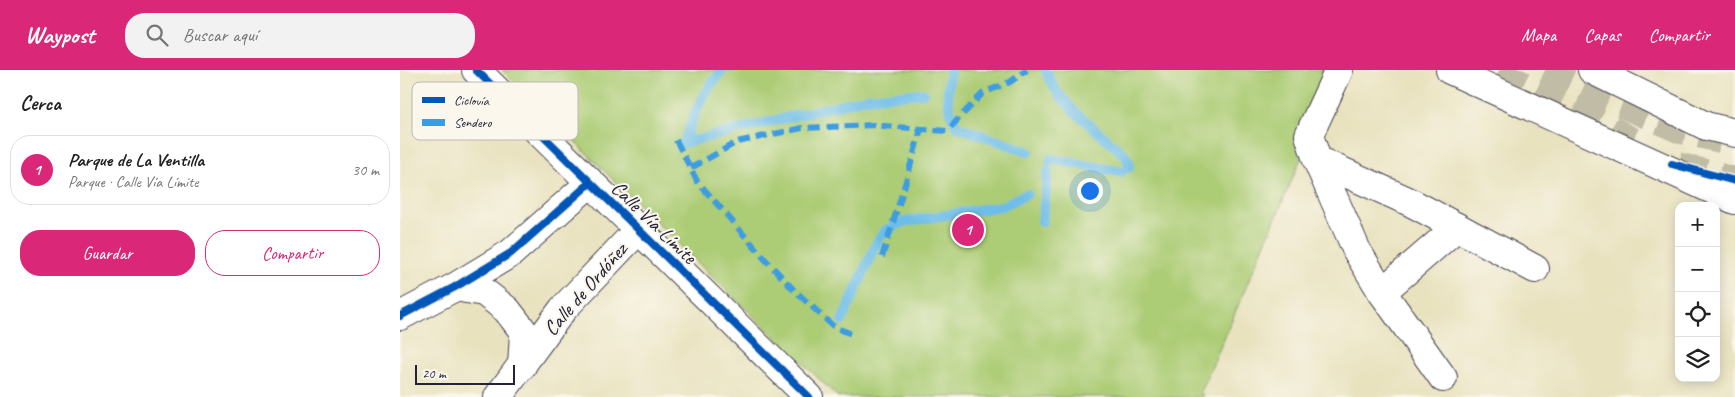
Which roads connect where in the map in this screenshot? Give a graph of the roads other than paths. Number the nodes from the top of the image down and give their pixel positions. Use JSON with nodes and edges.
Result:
{"nodes":[{"id":1,"x":476,"y":70,"type":"edge"},
{"id":2,"x":1339,"y":70,"type":"edge"},
{"id":3,"x":1450,"y":70,"type":"edge"},
{"id":4,"x":1592,"y":70,"type":"edge"},
{"id":5,"x":488,"y":82,"type":"edge"},
{"id":6,"x":1735,"y":133,"type":"edge"},
{"id":7,"x":547,"y":140,"type":"edge"},
{"id":8,"x":1317,"y":160,"type":"junction"},
{"id":9,"x":590,"y":183,"type":"junction"},
{"id":10,"x":1735,"y":200,"type":"edge"},
{"id":11,"x":1457,"y":227,"type":"junction"},
{"id":12,"x":638,"y":230,"type":"junction"},
{"id":13,"x":1535,"y":269,"type":"dead end"},
{"id":14,"x":456,"y":287,"type":"junction"},
{"id":15,"x":1382,"y":292,"type":"junction"},
{"id":16,"x":400,"y":316,"type":"edge"},
{"id":17,"x":522,"y":366,"type":"junction"},
{"id":18,"x":1443,"y":378,"type":"dead end"},
{"id":19,"x":498,"y":397,"type":"edge"},
{"id":20,"x":809,"y":397,"type":"edge"}],
"edges":[{"from":1,"to":5,"type":"street","name":"Calle Vía Límite"},
{"from":2,"to":8,"type":"street"},
{"from":3,"to":10,"type":"street"},
{"from":4,"to":6,"type":"street"},
{"from":7,"to":9,"type":"street","name":"Calle Vía Límite"},
{"from":8,"to":11,"type":"street"},
{"from":8,"to":15,"type":"street"},
{"from":9,"to":12,"type":"street","name":"Calle Vía Límite"},
{"from":9,"to":14,"type":"street"},
{"from":11,"to":13,"type":"street"},
{"from":11,"to":15,"type":"street"},
{"from":12,"to":17,"type":"street","name":"Calle de Ordóñez"},
{"from":12,"to":20,"type":"street","name":"Calle Vía Límite"},
{"from":14,"to":16,"type":"street"},
{"from":14,"to":17,"type":"street"},
{"from":15,"to":18,"type":"street"},
{"from":17,"to":19,"type":"street","name":"Calle de Ordóñez"}]}
